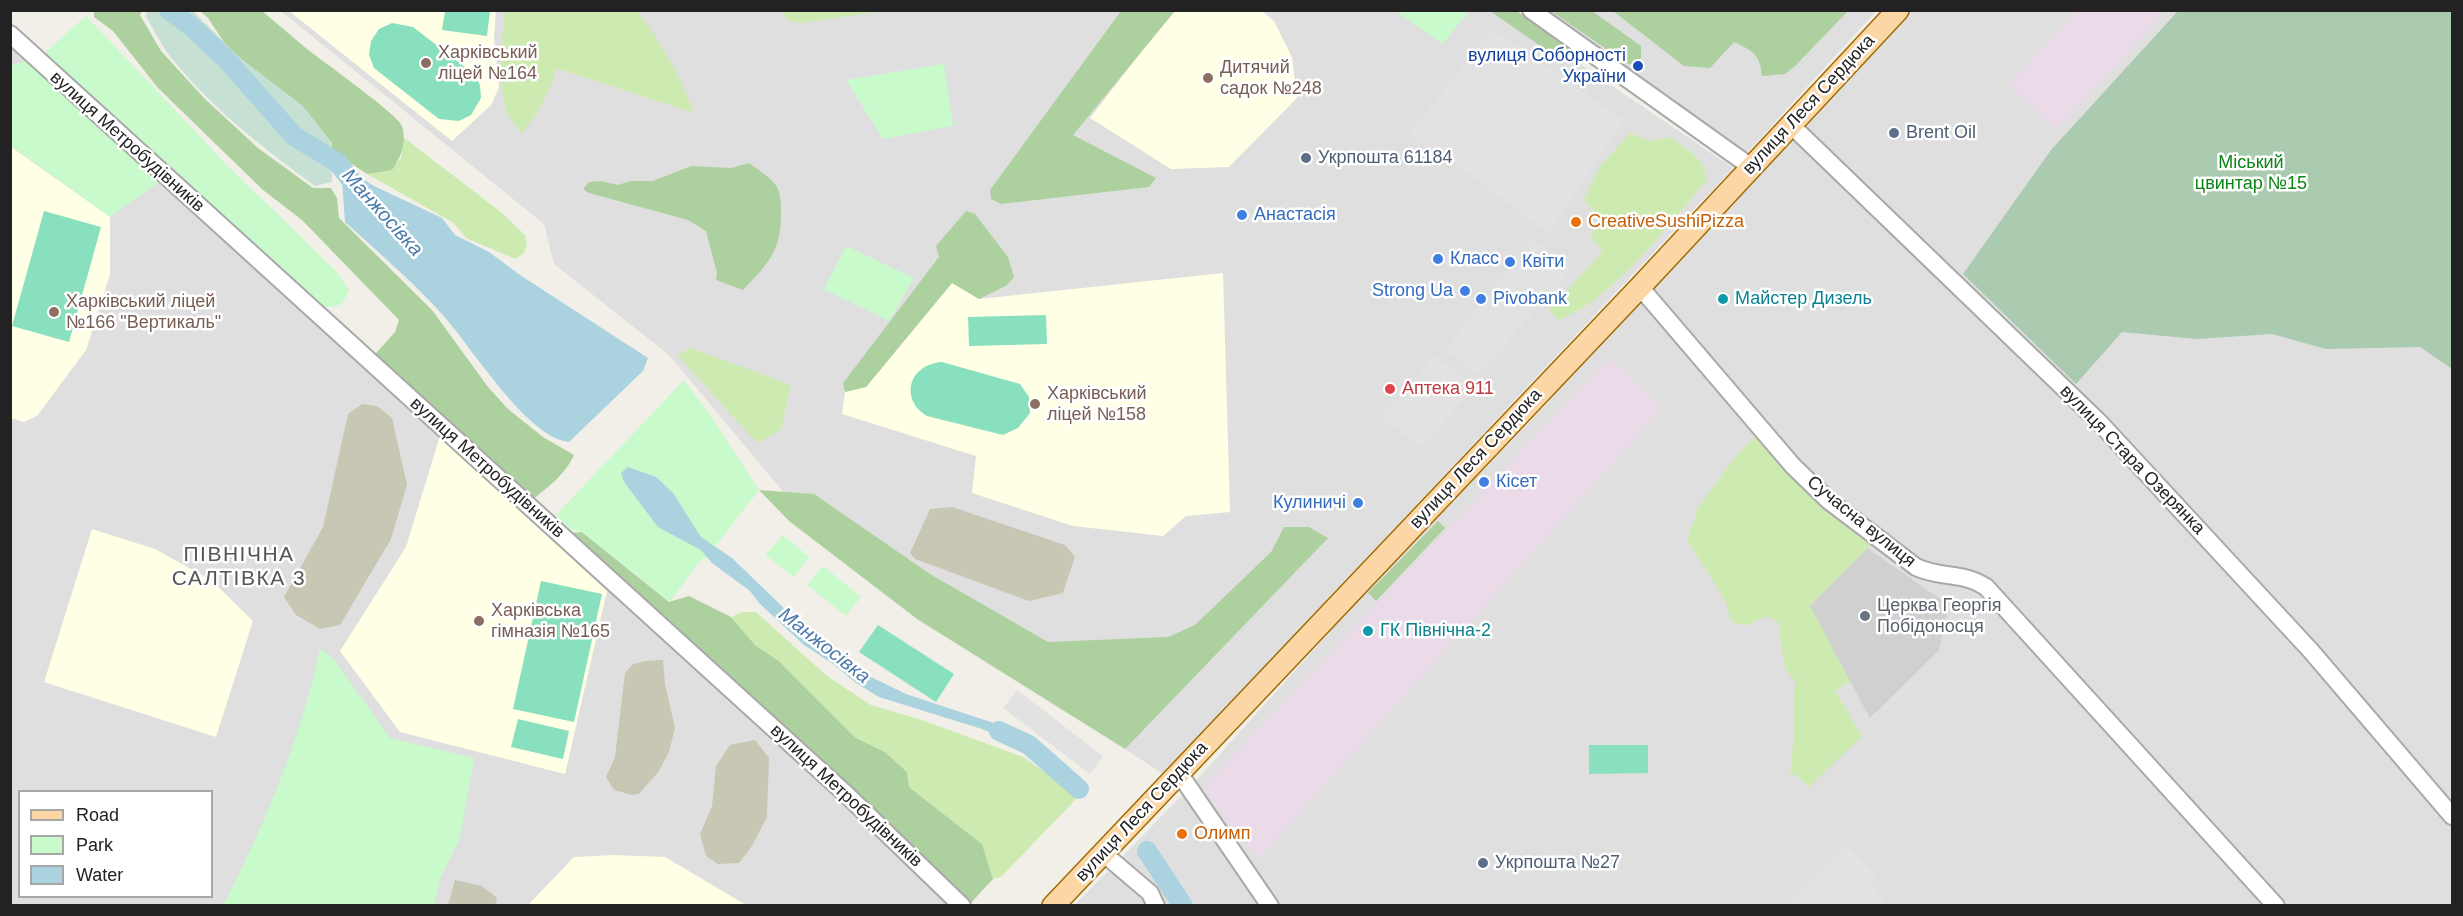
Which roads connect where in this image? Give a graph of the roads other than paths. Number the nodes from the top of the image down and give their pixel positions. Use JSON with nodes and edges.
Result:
{"nodes":[{"id":1,"x":1531,"y":10,"type":"edge"},
{"id":2,"x":1898,"y":10,"type":"edge"},
{"id":3,"x":10,"y":34,"type":"edge"},
{"id":4,"x":1791,"y":125,"type":"junction"},
{"id":5,"x":1752,"y":167,"type":"junction"},
{"id":6,"x":1640,"y":287,"type":"junction"},
{"id":7,"x":1179,"y":773,"type":"junction"},
{"id":8,"x":2452,"y":816,"type":"edge"},
{"id":9,"x":1109,"y":847,"type":"junction"},
{"id":10,"x":962,"y":906,"type":"edge"},
{"id":11,"x":1053,"y":906,"type":"edge"},
{"id":12,"x":1156,"y":906,"type":"edge"},
{"id":13,"x":1270,"y":906,"type":"edge"},
{"id":14,"x":2276,"y":906,"type":"edge"}],
"edges":[{"from":1,"to":5,"type":"street"},
{"from":2,"to":4,"type":"main road","name":"вулиця Леся Сердюка"},
{"from":3,"to":10,"type":"street","name":"вулиця Метробудівників"},
{"from":4,"to":5,"type":"main road","name":"вулиця Леся Сердюка"},
{"from":4,"to":8,"type":"street","name":"вулиця Стара Озерянка"},
{"from":5,"to":6,"type":"main road","name":"вулиця Леся Сердюка"},
{"from":6,"to":7,"type":"main road","name":"вулиця Леся Сердюка"},
{"from":6,"to":14,"type":"street","name":"Сучасна вулиця"},
{"from":7,"to":9,"type":"main road","name":"вулиця Леся Сердюка"},
{"from":7,"to":13,"type":"street"},
{"from":9,"to":11,"type":"main road","name":"вулиця Леся Сердюка"},
{"from":9,"to":12,"type":"street"}]}
